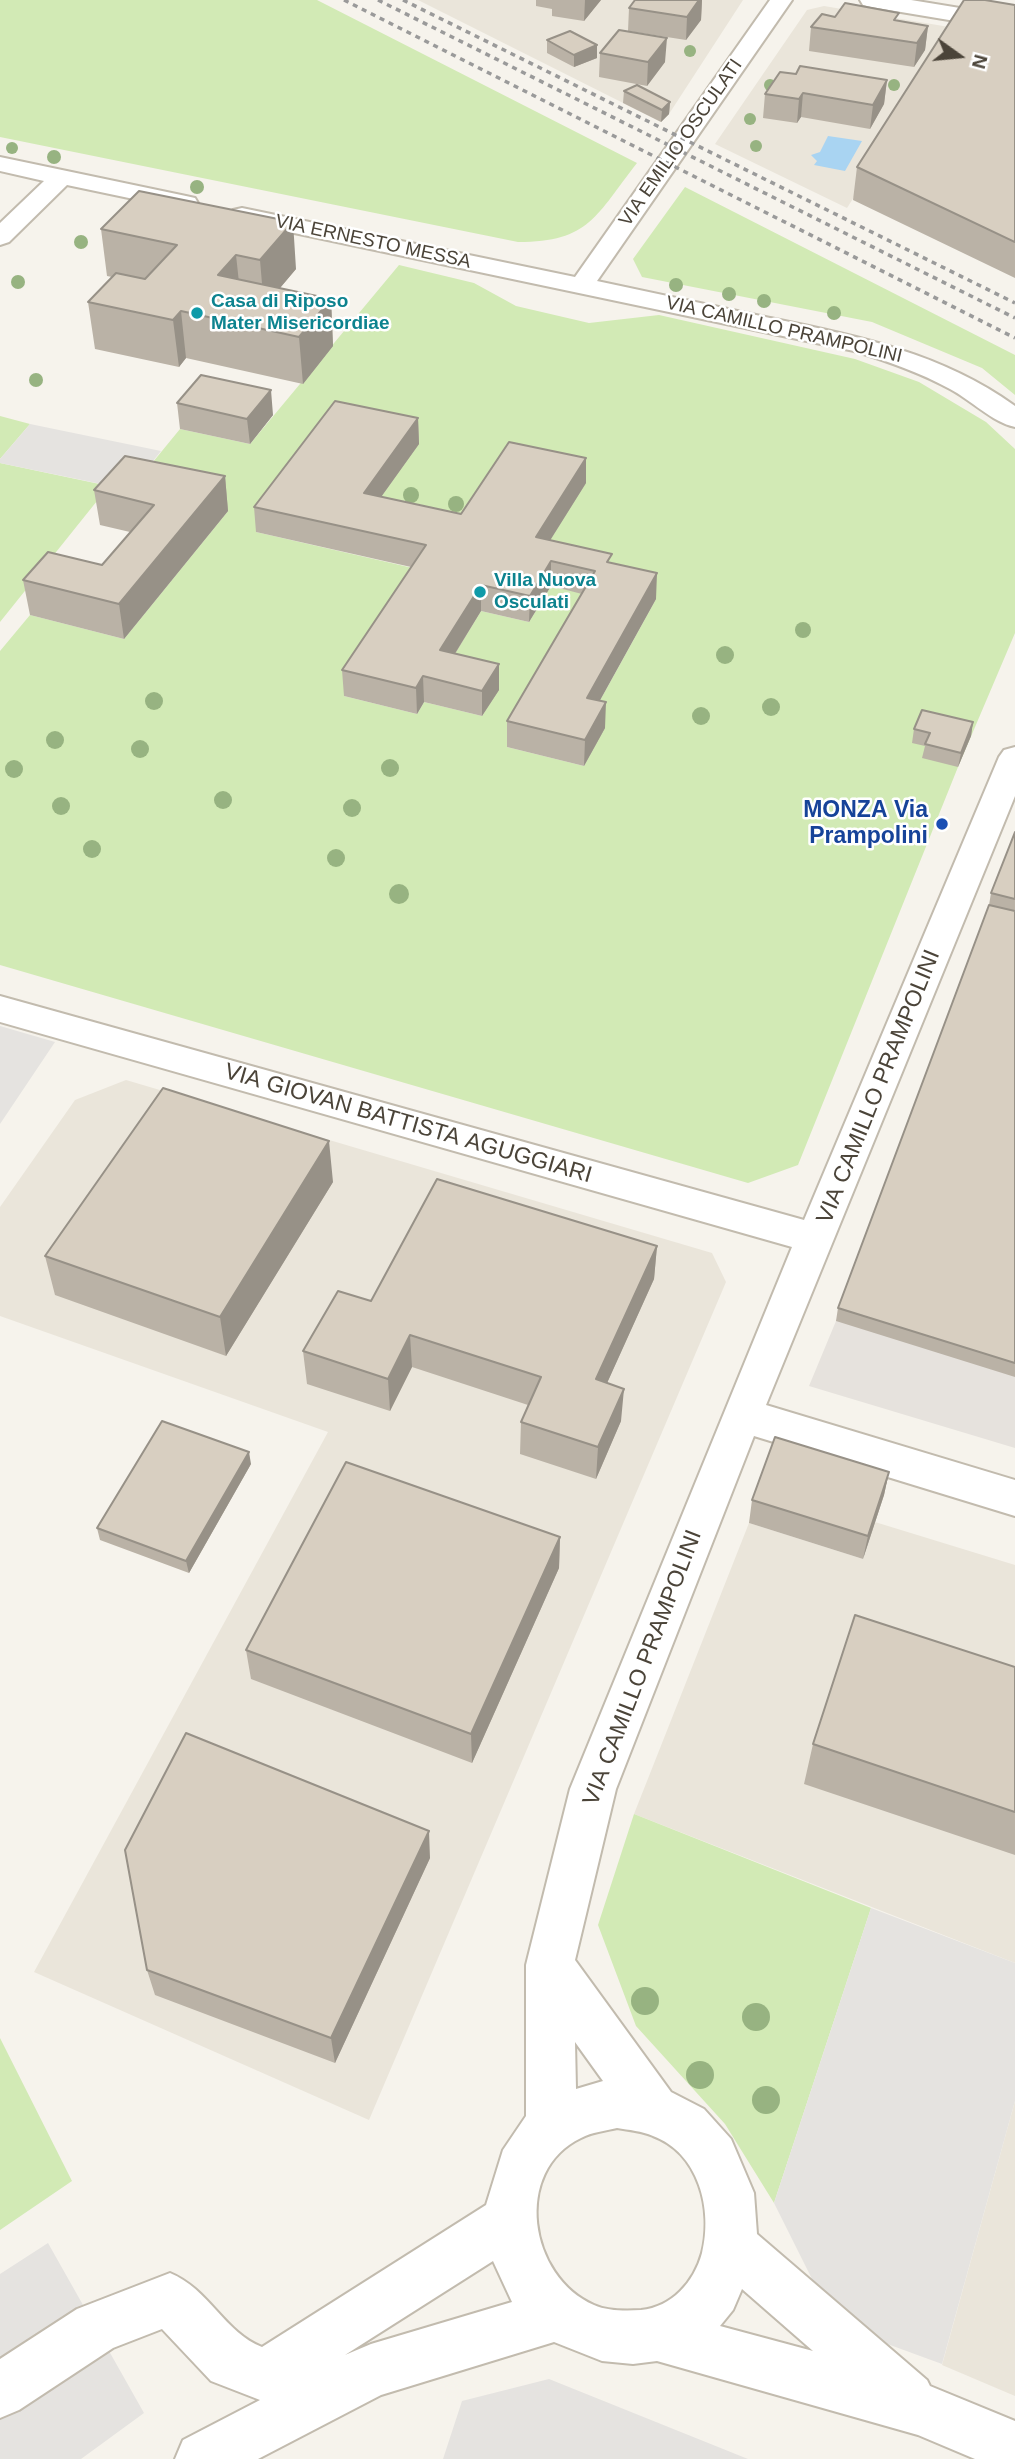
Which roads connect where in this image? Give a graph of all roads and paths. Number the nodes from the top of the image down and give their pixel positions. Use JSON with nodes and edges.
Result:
{"nodes":[{"id":1,"x":781,"y":0,"type":"edge"},
{"id":2,"x":871,"y":0,"type":"edge"},
{"id":3,"x":1015,"y":23,"type":"edge"},
{"id":4,"x":0,"y":164,"type":"edge"},
{"id":5,"x":62,"y":177,"type":"junction"},
{"id":6,"x":0,"y":237,"type":"edge"},
{"id":7,"x":581,"y":286,"type":"junction"},
{"id":8,"x":1015,"y":419,"type":"edge"},
{"id":9,"x":1015,"y":758,"type":"edge"},
{"id":10,"x":0,"y":1009,"type":"edge"},
{"id":11,"x":816,"y":1239,"type":"junction"},
{"id":12,"x":742,"y":1415,"type":"junction"},
{"id":13,"x":1015,"y":1497,"type":"edge"},
{"id":14,"x":550,"y":1965,"type":"junction"},
{"id":15,"x":653,"y":2109,"type":"junction"},
{"id":16,"x":551,"y":2127,"type":"junction"},
{"id":17,"x":510,"y":2220,"type":"junction"},
{"id":18,"x":732,"y":2246,"type":"junction"},
{"id":19,"x":556,"y":2315,"type":"junction"},
{"id":20,"x":662,"y":2336,"type":"junction"},
{"id":21,"x":0,"y":2391,"type":"edge"},
{"id":22,"x":918,"y":2408,"type":"junction"},
{"id":23,"x":1015,"y":2448,"type":"edge"},
{"id":24,"x":202,"y":2459,"type":"edge"}],
"edges":[{"from":1,"to":7,"type":"street","name":"VIA EMILIO OSCULATI"},
{"from":2,"to":3,"type":"street"},
{"from":4,"to":5,"type":"street","name":"VIA ERNESTO MESSA"},
{"from":5,"to":6,"type":"street"},
{"from":5,"to":7,"type":"street","name":"VIA ERNESTO MESSA"},
{"from":7,"to":8,"type":"street","name":"VIA CAMILLO PRAMPOLINI"},
{"from":9,"to":11,"type":"street","name":"VIA CAMILLO PRAMPOLINI"},
{"from":10,"to":11,"type":"street","name":"VIA GIOVAN BATTISTA AGUGGIARI"},
{"from":11,"to":12,"type":"street","name":"VIA CAMILLO PRAMPOLINI"},
{"from":12,"to":13,"type":"street"},
{"from":12,"to":14,"type":"street","name":"VIA CAMILLO PRAMPOLINI"},
{"from":14,"to":15,"type":"street"},
{"from":14,"to":16,"type":"street","name":"VIA CAMILLO PRAMPOLINI"},
{"from":15,"to":16,"type":"street"},
{"from":15,"to":18,"type":"street"},
{"from":16,"to":17,"type":"street"},
{"from":17,"to":19,"type":"street"},
{"from":17,"to":21,"type":"street"},
{"from":18,"to":20,"type":"street"},
{"from":18,"to":22,"type":"street"},
{"from":19,"to":20,"type":"street"},
{"from":19,"to":24,"type":"street"},
{"from":20,"to":22,"type":"street"},
{"from":22,"to":23,"type":"street"}]}
